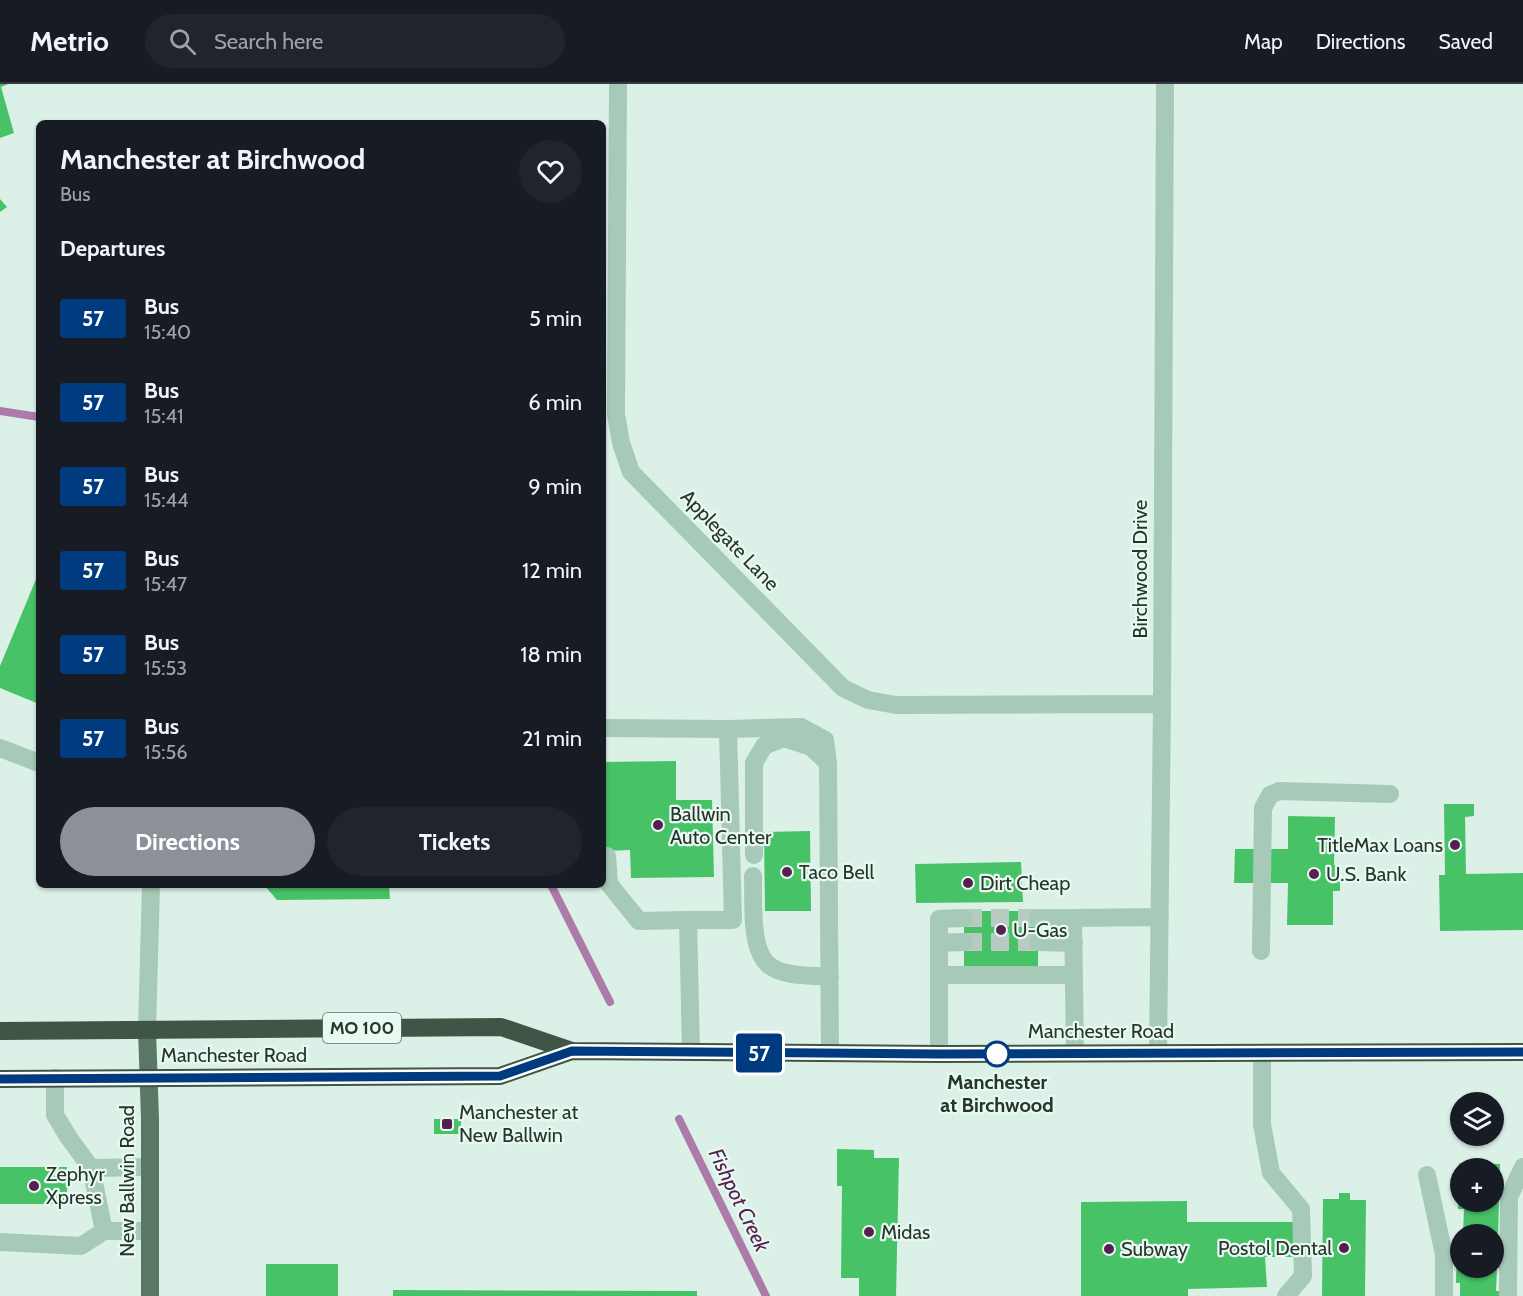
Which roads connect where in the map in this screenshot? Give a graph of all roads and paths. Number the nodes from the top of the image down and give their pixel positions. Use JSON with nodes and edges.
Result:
{"nodes":[{"id":1,"x":618,"y":84,"type":"edge"},
{"id":2,"x":1165,"y":84,"type":"edge"},
{"id":3,"x":1162,"y":704,"type":"junction"},
{"id":4,"x":606,"y":728,"type":"edge"},
{"id":5,"x":728,"y":729,"type":"junction"},
{"id":6,"x":0,"y":748,"type":"edge"},
{"id":7,"x":36,"y":762,"type":"edge"},
{"id":8,"x":828,"y":763,"type":"junction"},
{"id":9,"x":1390,"y":794,"type":"dead end"},
{"id":10,"x":754,"y":855,"type":"dead end"},
{"id":11,"x":607,"y":856,"type":"dead end"},
{"id":12,"x":753,"y":876,"type":"dead end"},
{"id":13,"x":151,"y":888,"type":"edge"},
{"id":14,"x":1160,"y":917,"type":"junction"},
{"id":15,"x":964,"y":918,"type":"tunnel mouth"},
{"id":16,"x":1038,"y":918,"type":"tunnel mouth"},
{"id":17,"x":1073,"y":918,"type":"junction"},
{"id":18,"x":688,"y":920,"type":"junction"},
{"id":19,"x":964,"y":942,"type":"tunnel mouth"},
{"id":20,"x":1038,"y":942,"type":"tunnel mouth"},
{"id":21,"x":939,"y":943,"type":"junction"},
{"id":22,"x":1074,"y":943,"type":"junction"},
{"id":23,"x":1261,"y":951,"type":"dead end"},
{"id":24,"x":939,"y":975,"type":"junction"},
{"id":25,"x":1074,"y":975,"type":"junction"},
{"id":26,"x":830,"y":976,"type":"junction"},
{"id":27,"x":147,"y":1030,"type":"junction"},
{"id":28,"x":0,"y":1031,"type":"edge"},
{"id":29,"x":572,"y":1051,"type":"junction"},
{"id":30,"x":691,"y":1052,"type":"junction"},
{"id":31,"x":1523,"y":1052,"type":"edge"},
{"id":32,"x":830,"y":1053,"type":"junction"},
{"id":33,"x":1075,"y":1053,"type":"junction"},
{"id":34,"x":1158,"y":1053,"type":"junction"},
{"id":35,"x":1262,"y":1053,"type":"junction"},
{"id":36,"x":939,"y":1054,"type":"junction"},
{"id":37,"x":55,"y":1078,"type":"junction"},
{"id":38,"x":148,"y":1078,"type":"junction"},
{"id":39,"x":0,"y":1079,"type":"edge"},
{"id":40,"x":149,"y":1167,"type":"junction"},
{"id":41,"x":1523,"y":1167,"type":"edge"},
{"id":42,"x":91,"y":1168,"type":"junction"},
{"id":43,"x":1427,"y":1174,"type":"dead end"},
{"id":44,"x":104,"y":1231,"type":"junction"},
{"id":45,"x":150,"y":1231,"type":"junction"},
{"id":46,"x":0,"y":1242,"type":"edge"},
{"id":47,"x":150,"y":1296,"type":"edge"},
{"id":48,"x":1286,"y":1296,"type":"edge"},
{"id":49,"x":1444,"y":1296,"type":"edge"},
{"id":50,"x":1508,"y":1296,"type":"edge"}],
"edges":[{"from":1,"to":3,"type":"street","name":"Applegate Lane"},
{"from":2,"to":3,"type":"street","name":"Birchwood Drive"},
{"from":3,"to":14,"type":"street","name":"Birchwood Drive"},
{"from":4,"to":5,"type":"street"},
{"from":5,"to":8,"type":"street"},
{"from":5,"to":18,"type":"street"},
{"from":6,"to":7,"type":"street"},
{"from":8,"to":10,"type":"street"},
{"from":8,"to":26,"type":"street"},
{"from":9,"to":23,"type":"street"},
{"from":11,"to":18,"type":"street"},
{"from":12,"to":26,"type":"street"},
{"from":13,"to":27,"type":"street"},
{"from":14,"to":17,"type":"street"},
{"from":14,"to":34,"type":"street","name":"Birchwood Drive"},
{"from":15,"to":21,"type":"street"},
{"from":16,"to":17,"type":"street"},
{"from":17,"to":22,"type":"street"},
{"from":18,"to":30,"type":"street"},
{"from":19,"to":21,"type":"street"},
{"from":20,"to":22,"type":"street"},
{"from":21,"to":24,"type":"street"},
{"from":22,"to":25,"type":"street"},
{"from":24,"to":25,"type":"street"},
{"from":24,"to":36,"type":"street"},
{"from":25,"to":33,"type":"street"},
{"from":26,"to":32,"type":"street"},
{"from":27,"to":28,"type":"highway","name":"Manchester Road","number":"MO 100"},
{"from":27,"to":29,"type":"highway","name":"Manchester Road","number":"MO 100"},
{"from":27,"to":38,"type":"main road","name":"New Ballwin Road"},
{"from":29,"to":30,"type":"highway","name":"Manchester Road","number":"MO 100"},
{"from":29,"to":38,"type":"highway","name":"Manchester Road","number":"MO 100"},
{"from":30,"to":32,"type":"highway","name":"Manchester Road","number":"MO 100"},
{"from":31,"to":35,"type":"highway","name":"Manchester Road","number":"MO 100"},
{"from":32,"to":36,"type":"highway","name":"Manchester Road","number":"MO 100"},
{"from":33,"to":34,"type":"highway","name":"Manchester Road","number":"MO 100"},
{"from":33,"to":36,"type":"highway","name":"Manchester Road","number":"MO 100"},
{"from":34,"to":35,"type":"highway","name":"Manchester Road","number":"MO 100"},
{"from":35,"to":48,"type":"street"},
{"from":37,"to":38,"type":"highway","name":"Manchester Road","number":"MO 100"},
{"from":37,"to":39,"type":"highway","name":"Manchester Road","number":"MO 100"},
{"from":37,"to":42,"type":"street"},
{"from":38,"to":40,"type":"main road","name":"New Ballwin Road"},
{"from":40,"to":42,"type":"street"},
{"from":40,"to":45,"type":"main road","name":"New Ballwin Road"},
{"from":41,"to":50,"type":"street"},
{"from":42,"to":44,"type":"street"},
{"from":43,"to":49,"type":"street"},
{"from":44,"to":45,"type":"street"},
{"from":44,"to":46,"type":"street"},
{"from":45,"to":47,"type":"main road","name":"New Ballwin Road"}]}
